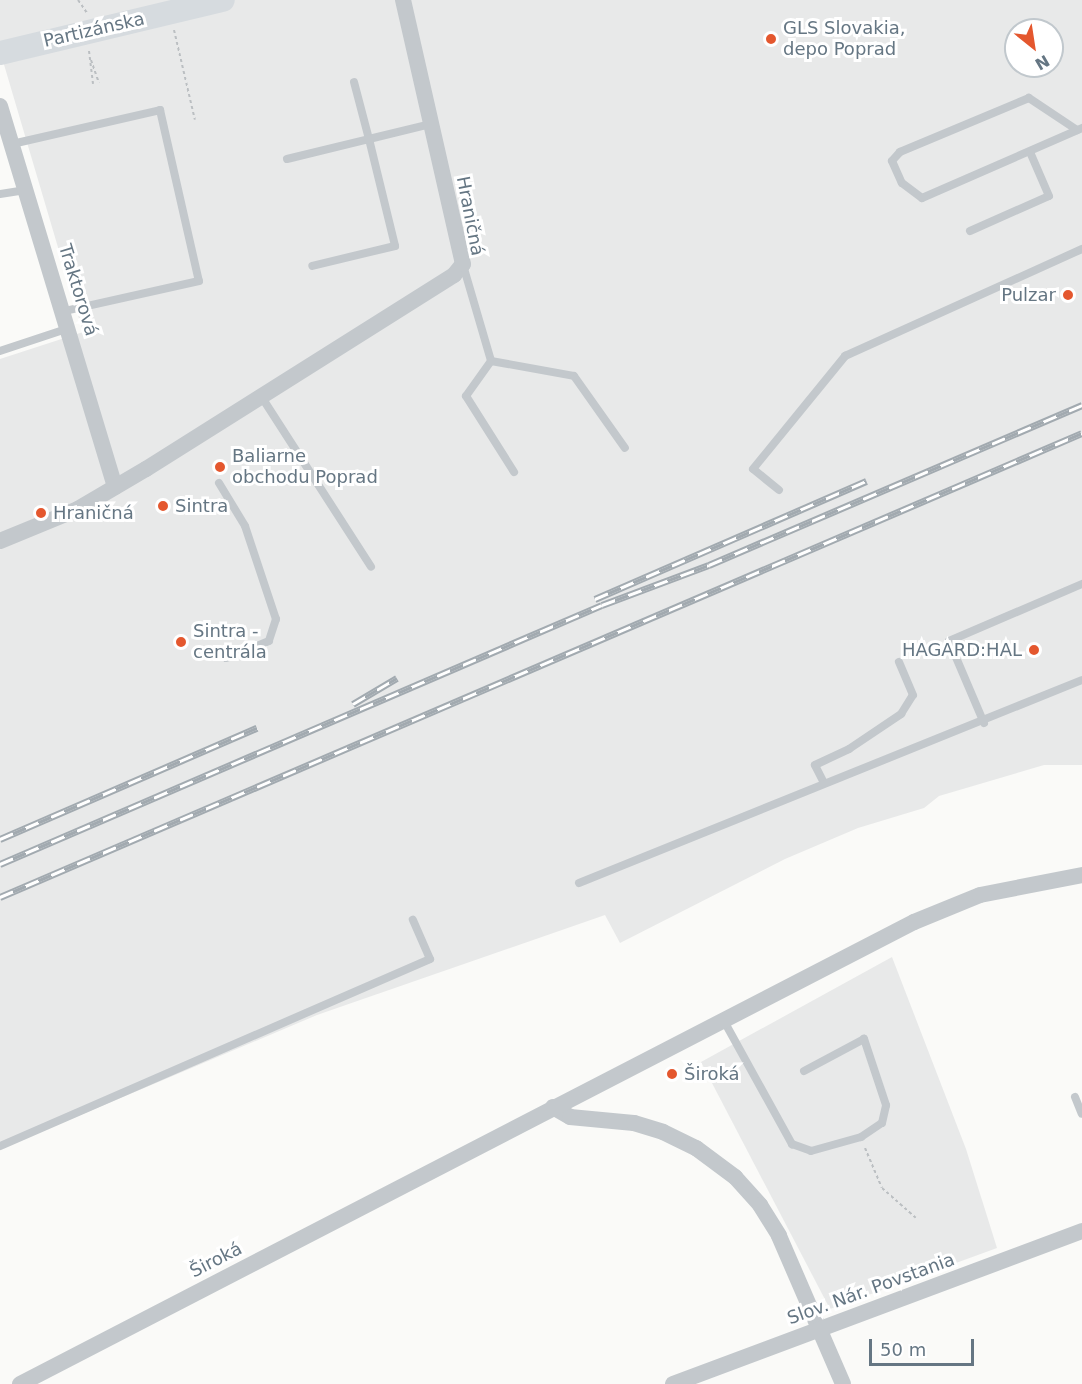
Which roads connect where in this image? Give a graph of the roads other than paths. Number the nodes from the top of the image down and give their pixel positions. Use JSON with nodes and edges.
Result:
{"nodes":[{"id":1,"x":223,"y":0,"type":"edge"},
{"id":2,"x":404,"y":0,"type":"edge"},
{"id":3,"x":0,"y":53,"type":"edge"},
{"id":4,"x":354,"y":82,"type":"dead end"},
{"id":5,"x":0,"y":106,"type":"edge"},
{"id":6,"x":431,"y":124,"type":"junction"},
{"id":7,"x":1079,"y":129,"type":"edge"},
{"id":8,"x":369,"y":139,"type":"junction"},
{"id":9,"x":12,"y":144,"type":"junction"},
{"id":10,"x":1030,"y":152,"type":"junction"},
{"id":11,"x":287,"y":159,"type":"dead end"},
{"id":12,"x":27,"y":190,"type":"junction"},
{"id":13,"x":0,"y":194,"type":"edge"},
{"id":14,"x":970,"y":231,"type":"dead end"},
{"id":15,"x":1082,"y":249,"type":"edge"},
{"id":16,"x":463,"y":264,"type":"junction"},
{"id":17,"x":312,"y":266,"type":"dead end"},
{"id":18,"x":67,"y":319,"type":"junction"},
{"id":19,"x":0,"y":351,"type":"edge"},
{"id":20,"x":491,"y":361,"type":"junction"},
{"id":21,"x":261,"y":396,"type":"junction"},
{"id":22,"x":625,"y":448,"type":"dead end"},
{"id":23,"x":514,"y":472,"type":"dead end"},
{"id":24,"x":219,"y":483,"type":"dead end"},
{"id":25,"x":115,"y":487,"type":"junction"},
{"id":26,"x":779,"y":490,"type":"dead end"},
{"id":27,"x":0,"y":541,"type":"edge"},
{"id":28,"x":371,"y":567,"type":"dead end"},
{"id":29,"x":1082,"y":584,"type":"edge"},
{"id":30,"x":226,"y":658,"type":"dead end"},
{"id":31,"x":899,"y":662,"type":"dead end"},
{"id":32,"x":1082,"y":680,"type":"edge"},
{"id":33,"x":984,"y":723,"type":"junction"},
{"id":34,"x":824,"y":783,"type":"junction"},
{"id":35,"x":1082,"y":875,"type":"edge"},
{"id":36,"x":579,"y":883,"type":"dead end"},
{"id":37,"x":413,"y":920,"type":"dead end"},
{"id":38,"x":724,"y":1021,"type":"junction"},
{"id":39,"x":804,"y":1071,"type":"dead end"},
{"id":40,"x":1075,"y":1097,"type":"dead end"},
{"id":41,"x":554,"y":1107,"type":"junction"},
{"id":42,"x":1082,"y":1114,"type":"edge"},
{"id":43,"x":0,"y":1146,"type":"edge"},
{"id":44,"x":1082,"y":1231,"type":"edge"},
{"id":45,"x":822,"y":1328,"type":"junction"},
{"id":46,"x":21,"y":1384,"type":"edge"},
{"id":47,"x":673,"y":1384,"type":"edge"},
{"id":48,"x":843,"y":1384,"type":"edge"}],
"edges":[{"from":1,"to":3,"type":"street","name":"Partizánska"},
{"from":2,"to":6,"type":"street","name":"Hraničná"},
{"from":4,"to":8,"type":"lane"},
{"from":5,"to":9,"type":"street","name":"Traktorová"},
{"from":6,"to":8,"type":"lane"},
{"from":6,"to":16,"type":"street","name":"Hraničná"},
{"from":7,"to":10,"type":"lane"},
{"from":7,"to":10,"type":"lane"},
{"from":8,"to":11,"type":"lane"},
{"from":8,"to":17,"type":"lane"},
{"from":9,"to":12,"type":"street","name":"Traktorová"},
{"from":9,"to":18,"type":"lane"},
{"from":10,"to":14,"type":"lane"},
{"from":12,"to":13,"type":"lane"},
{"from":12,"to":18,"type":"street","name":"Traktorová"},
{"from":15,"to":26,"type":"lane"},
{"from":16,"to":20,"type":"lane"},
{"from":16,"to":21,"type":"street","name":"Hraničná"},
{"from":18,"to":19,"type":"lane"},
{"from":18,"to":25,"type":"street","name":"Traktorová"},
{"from":20,"to":22,"type":"lane"},
{"from":20,"to":23,"type":"lane"},
{"from":21,"to":25,"type":"street","name":"Hraničná"},
{"from":21,"to":28,"type":"lane"},
{"from":24,"to":30,"type":"lane"},
{"from":25,"to":27,"type":"street","name":"Hraničná"},
{"from":29,"to":33,"type":"lane"},
{"from":31,"to":34,"type":"lane"},
{"from":32,"to":33,"type":"lane"},
{"from":33,"to":34,"type":"lane"},
{"from":34,"to":36,"type":"lane"},
{"from":35,"to":38,"type":"street","name":"Široká"},
{"from":37,"to":43,"type":"lane"},
{"from":38,"to":39,"type":"lane"},
{"from":38,"to":41,"type":"street","name":"Široká"},
{"from":40,"to":42,"type":"lane"},
{"from":41,"to":45,"type":"street"},
{"from":41,"to":46,"type":"street","name":"Široká"},
{"from":44,"to":45,"type":"street","name":"Slov. Nár. Povstania"},
{"from":45,"to":47,"type":"street","name":"Slov. Nár. Povstania"},
{"from":45,"to":48,"type":"street"}]}
